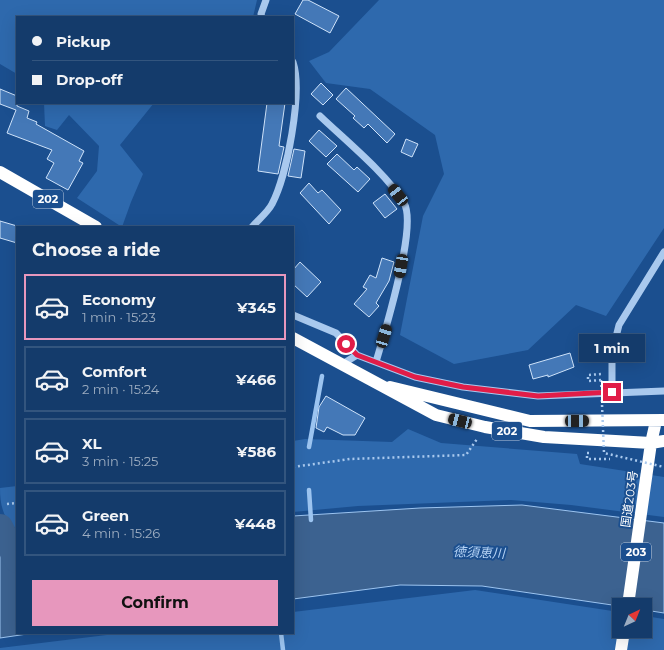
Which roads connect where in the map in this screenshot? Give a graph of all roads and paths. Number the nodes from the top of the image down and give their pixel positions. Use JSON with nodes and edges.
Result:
{"nodes":[{"id":1,"x":266,"y":0,"type":"edge"},
{"id":2,"x":262,"y":16,"type":"edge"},
{"id":3,"x":294,"y":65,"type":"edge"},
{"id":4,"x":320,"y":116,"type":"dead end"},
{"id":5,"x":0,"y":172,"type":"edge"},
{"id":6,"x":94,"y":226,"type":"edge"},
{"id":7,"x":253,"y":226,"type":"edge"},
{"id":8,"x":664,"y":252,"type":"edge"},
{"id":9,"x":294,"y":314,"type":"edge"},
{"id":10,"x":294,"y":339,"type":"edge"},
{"id":11,"x":357,"y":355,"type":"junction"},
{"id":12,"x":376,"y":362,"type":"junction"},
{"id":13,"x":342,"y":365,"type":"junction"},
{"id":14,"x":603,"y":374,"type":"dead end"},
{"id":15,"x":372,"y":382,"type":"junction"},
{"id":16,"x":664,"y":391,"type":"edge"},
{"id":17,"x":612,"y":392,"type":"junction"},
{"id":18,"x":660,"y":420,"type":"edge"},
{"id":19,"x":485,"y":427,"type":"junction"},
{"id":20,"x":664,"y":440,"type":"edge"},
{"id":21,"x":651,"y":443,"type":"junction"},
{"id":22,"x":592,"y":453,"type":"dead end"},
{"id":23,"x":598,"y":453,"type":"dead end"},
{"id":24,"x":604,"y":453,"type":"junction"},
{"id":25,"x":610,"y":459,"type":"dead end"},
{"id":26,"x":294,"y":467,"type":"edge"},
{"id":27,"x":664,"y":467,"type":"edge"},
{"id":28,"x":16,"y":503,"type":"edge"},
{"id":29,"x":7,"y":504,"type":"dead end"},
{"id":30,"x":629,"y":598,"type":"edge"},
{"id":31,"x":623,"y":638,"type":"edge"},
{"id":32,"x":621,"y":650,"type":"edge"}],
"edges":[{"from":1,"to":2,"type":"street"},
{"from":3,"to":7,"type":"street"},
{"from":4,"to":12,"type":"street"},
{"from":5,"to":6,"type":"highway","number":"202"},
{"from":8,"to":17,"type":"street"},
{"from":9,"to":11,"type":"street"},
{"from":10,"to":13,"type":"highway","number":"202"},
{"from":11,"to":12,"type":"street"},
{"from":11,"to":13,"type":"street"},
{"from":12,"to":17,"type":"street"},
{"from":13,"to":15,"type":"highway","number":"202"},
{"from":14,"to":24,"type":"path","bridge":true},
{"from":15,"to":18,"type":"highway","number":"202"},
{"from":15,"to":19,"type":"highway","number":"202"},
{"from":16,"to":17,"type":"street"},
{"from":18,"to":21,"type":"highway","name":"国道203号","number":"203"},
{"from":19,"to":21,"type":"highway","number":"202"},
{"from":19,"to":26,"type":"path"},
{"from":20,"to":21,"type":"highway","number":"202"},
{"from":21,"to":30,"type":"highway","name":"国道203号","number":"203"},
{"from":22,"to":25,"type":"path"},
{"from":23,"to":24,"type":"path"},
{"from":24,"to":27,"type":"path","bridge":true},
{"from":28,"to":29,"type":"path"},
{"from":31,"to":32,"type":"highway"}]}
